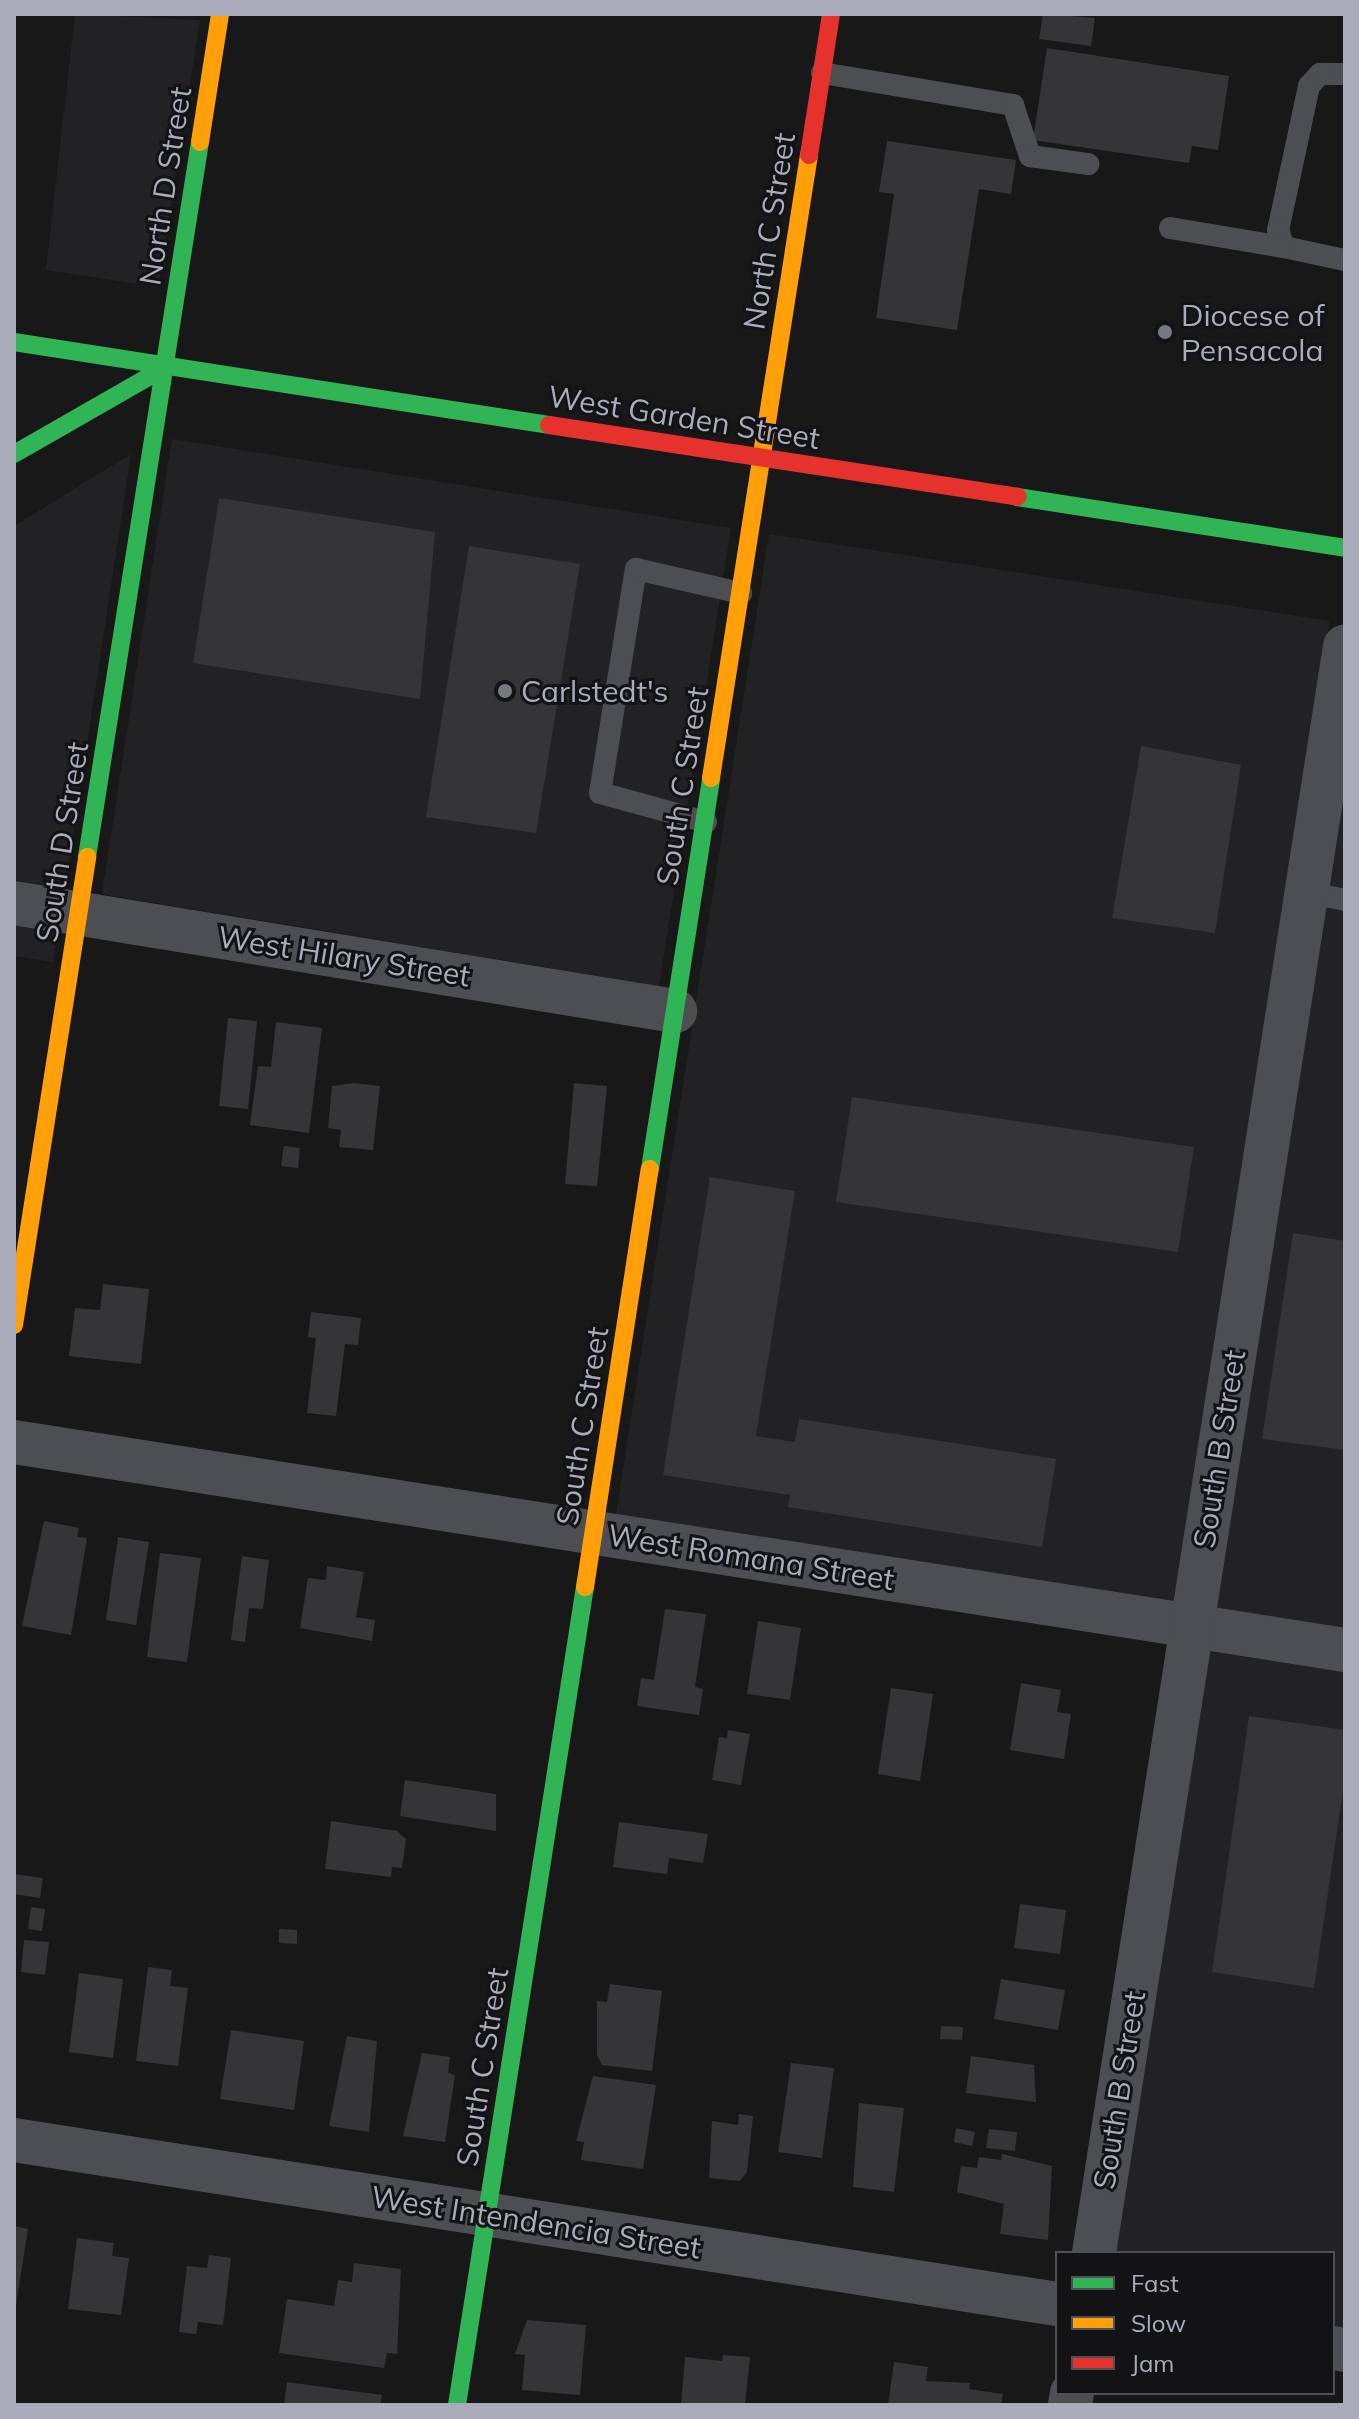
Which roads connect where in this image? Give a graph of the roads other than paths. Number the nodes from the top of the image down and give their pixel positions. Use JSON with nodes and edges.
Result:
{"nodes":[{"id":1,"x":220,"y":14,"type":"edge"},
{"id":2,"x":831,"y":14,"type":"edge"},
{"id":3,"x":822,"y":73,"type":"junction"},
{"id":4,"x":1345,"y":74,"type":"edge"},
{"id":5,"x":1088,"y":164,"type":"dead end"},
{"id":6,"x":1170,"y":228,"type":"dead end"},
{"id":7,"x":1284,"y":247,"type":"junction"},
{"id":8,"x":1345,"y":260,"type":"edge"},
{"id":9,"x":14,"y":342,"type":"edge"},
{"id":10,"x":164,"y":368,"type":"junction"},
{"id":11,"x":14,"y":454,"type":"edge"},
{"id":12,"x":762,"y":456,"type":"junction"},
{"id":13,"x":1345,"y":548,"type":"edge"},
{"id":14,"x":741,"y":593,"type":"junction"},
{"id":15,"x":1345,"y":646,"type":"edge"},
{"id":16,"x":706,"y":822,"type":"junction"},
{"id":17,"x":1326,"y":896,"type":"edge"},
{"id":18,"x":14,"y":903,"type":"edge"},
{"id":19,"x":80,"y":913,"type":"junction"},
{"id":20,"x":675,"y":1011,"type":"junction"},
{"id":21,"x":14,"y":1325,"type":"edge"},
{"id":22,"x":14,"y":1442,"type":"edge"},
{"id":23,"x":594,"y":1533,"type":"junction"},
{"id":24,"x":1192,"y":1626,"type":"junction"},
{"id":25,"x":1345,"y":1650,"type":"edge"},
{"id":26,"x":14,"y":2140,"type":"edge"},
{"id":27,"x":488,"y":2214,"type":"junction"},
{"id":28,"x":1094,"y":2251,"type":"edge"},
{"id":29,"x":1055,"y":2304,"type":"edge"},
{"id":30,"x":457,"y":2405,"type":"edge"}],
"edges":[{"from":1,"to":10,"type":"street","name":"North D Street"},
{"from":2,"to":3,"type":"street","name":"North C Street"},
{"from":3,"to":5,"type":"lane"},
{"from":3,"to":12,"type":"street","name":"North C Street"},
{"from":4,"to":7,"type":"lane"},
{"from":6,"to":7,"type":"lane"},
{"from":7,"to":8,"type":"lane"},
{"from":9,"to":10,"type":"street","name":"West Garden Street"},
{"from":10,"to":11,"type":"street"},
{"from":10,"to":12,"type":"street","name":"West Garden Street"},
{"from":10,"to":19,"type":"street","name":"South D Street"},
{"from":12,"to":13,"type":"street","name":"West Garden Street"},
{"from":12,"to":14,"type":"street","name":"South C Street"},
{"from":14,"to":16,"type":"street","name":"South C Street"},
{"from":14,"to":16,"type":"lane"},
{"from":15,"to":17,"type":"street","name":"South B Street"},
{"from":16,"to":20,"type":"street","name":"South C Street"},
{"from":17,"to":24,"type":"street","name":"South B Street"},
{"from":18,"to":19,"type":"street","name":"West Hilary Street"},
{"from":19,"to":20,"type":"street","name":"West Hilary Street"},
{"from":19,"to":21,"type":"street","name":"South D Street"},
{"from":20,"to":23,"type":"street","name":"South C Street"},
{"from":22,"to":23,"type":"street","name":"West Romana Street"},
{"from":23,"to":24,"type":"street","name":"West Romana Street"},
{"from":23,"to":27,"type":"street","name":"South C Street"},
{"from":24,"to":25,"type":"street","name":"West Romana Street"},
{"from":24,"to":28,"type":"street","name":"South B Street"},
{"from":26,"to":27,"type":"street","name":"West Intendencia Street"},
{"from":27,"to":29,"type":"street","name":"West Intendencia Street"},
{"from":27,"to":30,"type":"street","name":"South C Street"}]}
